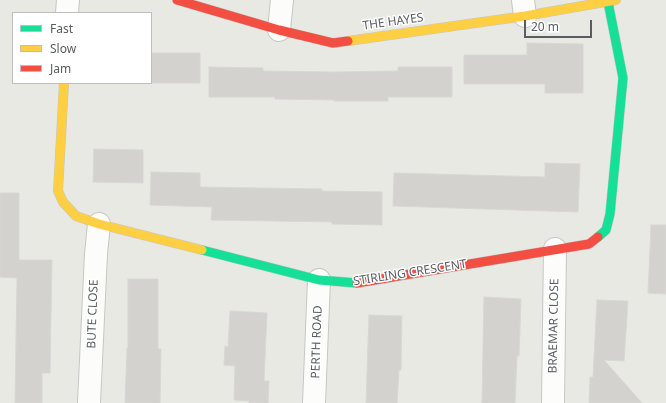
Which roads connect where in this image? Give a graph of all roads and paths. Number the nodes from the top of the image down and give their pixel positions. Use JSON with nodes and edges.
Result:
{"nodes":[{"id":1,"x":68,"y":0,"type":"edge"},
{"id":2,"x":177,"y":0,"type":"edge"},
{"id":3,"x":282,"y":0,"type":"edge"},
{"id":4,"x":612,"y":1,"type":"edge"},
{"id":5,"x":524,"y":8,"type":"edge"},
{"id":6,"x":67,"y":12,"type":"edge"},
{"id":7,"x":279,"y":30,"type":"junction"},
{"id":8,"x":64,"y":84,"type":"edge"},
{"id":9,"x":99,"y":224,"type":"junction"},
{"id":10,"x":555,"y":249,"type":"junction"},
{"id":11,"x":319,"y":280,"type":"junction"},
{"id":12,"x":90,"y":403,"type":"edge"},
{"id":13,"x":314,"y":403,"type":"edge"},
{"id":14,"x":553,"y":403,"type":"edge"}],
"edges":[{"from":1,"to":6,"type":"street"},
{"from":2,"to":7,"type":"street","name":"THE HAYES"},
{"from":3,"to":7,"type":"street"},
{"from":4,"to":5,"type":"street","name":"THE HAYES"},
{"from":4,"to":10,"type":"street","name":"STIRLING CRESCENT"},
{"from":5,"to":7,"type":"street","name":"THE HAYES"},
{"from":8,"to":9,"type":"street","name":"STIRLING CRESCENT"},
{"from":9,"to":11,"type":"street","name":"STIRLING CRESCENT"},
{"from":9,"to":12,"type":"street","name":"BUTE CLOSE"},
{"from":10,"to":11,"type":"street","name":"STIRLING CRESCENT"},
{"from":10,"to":14,"type":"street","name":"BRAEMAR CLOSE"},
{"from":11,"to":13,"type":"street","name":"PERTH ROAD"}]}
